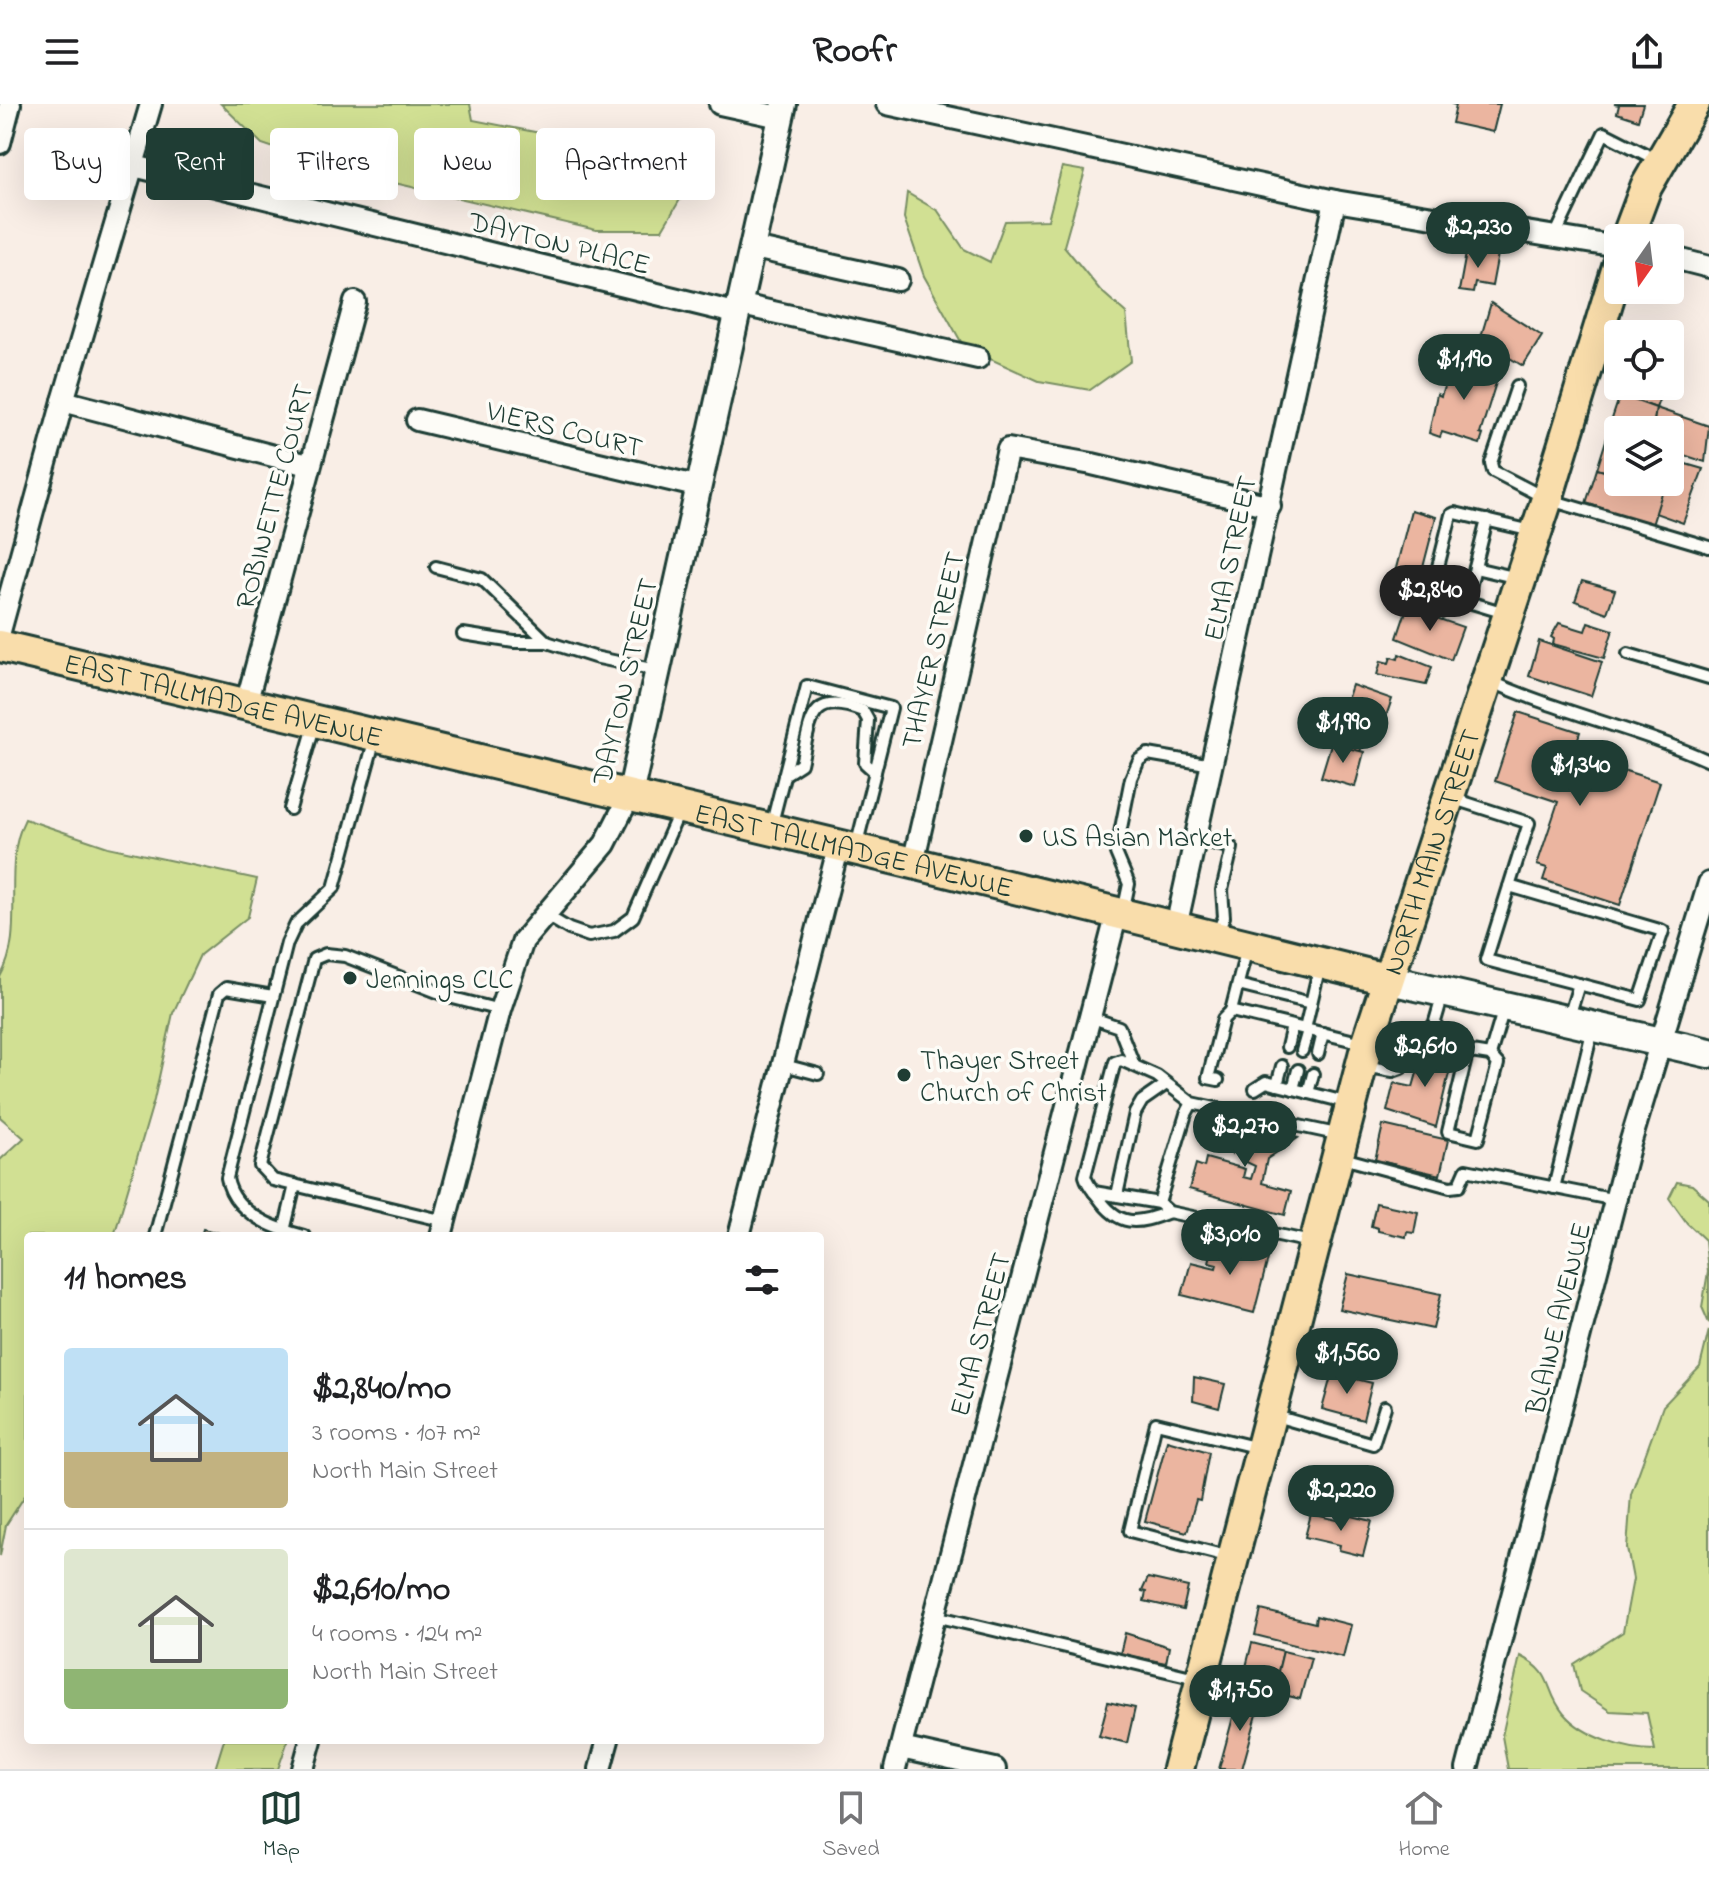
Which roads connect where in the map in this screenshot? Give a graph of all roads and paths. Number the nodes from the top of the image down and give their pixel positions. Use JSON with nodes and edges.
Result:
{"nodes":[{"id":1,"x":10,"y":104,"type":"edge"},
{"id":2,"x":151,"y":104,"type":"edge"},
{"id":3,"x":720,"y":104,"type":"edge"},
{"id":4,"x":887,"y":104,"type":"edge"},
{"id":5,"x":1694,"y":104,"type":"edge"},
{"id":6,"x":782,"y":111,"type":"edge"},
{"id":7,"x":0,"y":143,"type":"edge"},
{"id":8,"x":1661,"y":161,"type":"junction"},
{"id":9,"x":134,"y":166,"type":"junction"},
{"id":10,"x":1335,"y":201,"type":"junction"},
{"id":11,"x":1632,"y":224,"type":"edge"},
{"id":12,"x":1555,"y":238,"type":"junction"},
{"id":13,"x":1604,"y":245,"type":"edge"},
{"id":14,"x":754,"y":248,"type":"junction"},
{"id":15,"x":1684,"y":261,"type":"edge"},
{"id":16,"x":1709,"y":267,"type":"edge"},
{"id":17,"x":898,"y":280,"type":"dead end"},
{"id":18,"x":355,"y":302,"type":"dead end"},
{"id":19,"x":1607,"y":304,"type":"edge"},
{"id":20,"x":740,"y":310,"type":"junction"},
{"id":21,"x":978,"y":358,"type":"dead end"},
{"id":22,"x":1517,"y":386,"type":"dead end"},
{"id":23,"x":63,"y":401,"type":"junction"},
{"id":24,"x":417,"y":420,"type":"dead end"},
{"id":25,"x":308,"y":465,"type":"junction"},
{"id":26,"x":700,"y":487,"type":"junction"},
{"id":27,"x":1547,"y":499,"type":"junction"},
{"id":28,"x":1270,"y":506,"type":"junction"},
{"id":29,"x":1487,"y":520,"type":"junction"},
{"id":30,"x":1534,"y":531,"type":"junction"},
{"id":31,"x":1709,"y":547,"type":"edge"},
{"id":32,"x":436,"y":567,"type":"dead end"},
{"id":33,"x":1475,"y":568,"type":"junction"},
{"id":34,"x":1518,"y":578,"type":"junction"},
{"id":35,"x":1466,"y":603,"type":"junction"},
{"id":36,"x":1506,"y":613,"type":"junction"},
{"id":37,"x":0,"y":631,"type":"edge"},
{"id":38,"x":463,"y":634,"type":"dead end"},
{"id":39,"x":547,"y":642,"type":"junction"},
{"id":40,"x":0,"y":646,"type":"edge"},
{"id":41,"x":1628,"y":654,"type":"dead end"},
{"id":42,"x":658,"y":671,"type":"junction"},
{"id":43,"x":1709,"y":678,"type":"edge"},
{"id":44,"x":1485,"y":679,"type":"junction"},
{"id":45,"x":246,"y":704,"type":"junction"},
{"id":46,"x":315,"y":721,"type":"junction"},
{"id":47,"x":376,"y":736,"type":"junction"},
{"id":48,"x":1709,"y":761,"type":"edge"},
{"id":49,"x":1212,"y":765,"type":"junction"},
{"id":50,"x":875,"y":772,"type":"junction"},
{"id":51,"x":784,"y":775,"type":"junction"},
{"id":52,"x":630,"y":795,"type":"junction"},
{"id":53,"x":1447,"y":796,"type":"junction"},
{"id":54,"x":681,"y":808,"type":"junction"},
{"id":55,"x":290,"y":809,"type":"dead end"},
{"id":56,"x":771,"y":829,"type":"junction"},
{"id":57,"x":1196,"y":839,"type":"junction"},
{"id":58,"x":848,"y":847,"type":"junction"},
{"id":59,"x":913,"y":863,"type":"junction"},
{"id":60,"x":1709,"y":883,"type":"edge"},
{"id":61,"x":1509,"y":886,"type":"junction"},
{"id":62,"x":544,"y":914,"type":"junction"},
{"id":63,"x":1120,"y":914,"type":"junction"},
{"id":64,"x":1176,"y":927,"type":"junction"},
{"id":65,"x":1216,"y":938,"type":"junction"},
{"id":66,"x":1247,"y":946,"type":"junction"},
{"id":67,"x":1320,"y":964,"type":"junction"},
{"id":68,"x":1386,"y":979,"type":"junction"},
{"id":69,"x":1579,"y":984,"type":"junction"},
{"id":70,"x":1238,"y":985,"type":"junction"},
{"id":71,"x":1443,"y":992,"type":"junction"},
{"id":72,"x":272,"y":997,"type":"junction"},
{"id":73,"x":1311,"y":1003,"type":"junction"},
{"id":74,"x":1505,"y":1006,"type":"junction"},
{"id":75,"x":500,"y":1010,"type":"junction"},
{"id":76,"x":1231,"y":1011,"type":"junction"},
{"id":77,"x":1090,"y":1017,"type":"junction"},
{"id":78,"x":1581,"y":1023,"type":"junction"},
{"id":79,"x":1292,"y":1026,"type":"junction"},
{"id":80,"x":1306,"y":1029,"type":"junction"},
{"id":81,"x":1323,"y":1033,"type":"junction"},
{"id":82,"x":1659,"y":1041,"type":"junction"},
{"id":83,"x":1287,"y":1047,"type":"dead end"},
{"id":84,"x":1302,"y":1051,"type":"dead end"},
{"id":85,"x":1709,"y":1053,"type":"edge"},
{"id":86,"x":1318,"y":1054,"type":"dead end"},
{"id":87,"x":1364,"y":1055,"type":"junction"},
{"id":88,"x":1490,"y":1055,"type":"junction"},
{"id":89,"x":784,"y":1065,"type":"junction"},
{"id":90,"x":1134,"y":1065,"type":"junction"},
{"id":91,"x":1282,"y":1066,"type":"dead end"},
{"id":92,"x":1298,"y":1070,"type":"dead end"},
{"id":93,"x":818,"y":1074,"type":"dead end"},
{"id":94,"x":1313,"y":1074,"type":"dead end"},
{"id":95,"x":1218,"y":1080,"type":"dead end"},
{"id":96,"x":1271,"y":1083,"type":"junction"},
{"id":97,"x":1165,"y":1085,"type":"junction"},
{"id":98,"x":1255,"y":1089,"type":"dead end"},
{"id":99,"x":1293,"y":1089,"type":"junction"},
{"id":100,"x":1308,"y":1093,"type":"junction"},
{"id":101,"x":1192,"y":1103,"type":"junction"},
{"id":102,"x":1351,"y":1104,"type":"junction"},
{"id":103,"x":1340,"y":1146,"type":"junction"},
{"id":104,"x":295,"y":1185,"type":"junction"},
{"id":105,"x":1554,"y":1188,"type":"junction"},
{"id":106,"x":1094,"y":1192,"type":"junction"},
{"id":107,"x":1117,"y":1195,"type":"junction"},
{"id":108,"x":1616,"y":1200,"type":"junction"},
{"id":109,"x":1159,"y":1203,"type":"junction"},
{"id":110,"x":1169,"y":1212,"type":"junction"},
{"id":111,"x":443,"y":1229,"type":"edge"},
{"id":112,"x":284,"y":1231,"type":"junction"},
{"id":113,"x":156,"y":1232,"type":"edge"},
{"id":114,"x":288,"y":1232,"type":"edge"},
{"id":115,"x":740,"y":1232,"type":"edge"},
{"id":116,"x":1314,"y":1243,"type":"junction"},
{"id":117,"x":1385,"y":1407,"type":"dead end"},
{"id":118,"x":1270,"y":1414,"type":"junction"},
{"id":119,"x":1261,"y":1448,"type":"junction"},
{"id":120,"x":1233,"y":1558,"type":"junction"},
{"id":121,"x":935,"y":1616,"type":"junction"},
{"id":122,"x":1201,"y":1680,"type":"junction"},
{"id":123,"x":310,"y":1744,"type":"edge"},
{"id":124,"x":607,"y":1744,"type":"edge"},
{"id":125,"x":901,"y":1748,"type":"junction"},
{"id":126,"x":982,"y":1768,"type":"edge"},
{"id":127,"x":303,"y":1769,"type":"edge"},
{"id":128,"x":600,"y":1769,"type":"edge"},
{"id":129,"x":895,"y":1769,"type":"edge"},
{"id":130,"x":1178,"y":1769,"type":"edge"},
{"id":131,"x":1467,"y":1769,"type":"edge"}],
"edges":[{"from":1,"to":7,"type":"street"},
{"from":2,"to":9,"type":"street"},
{"from":3,"to":6,"type":"street"},
{"from":4,"to":10,"type":"street"},
{"from":5,"to":8,"type":"main road"},
{"from":6,"to":14,"type":"street","name":"DAYTON STREET"},
{"from":8,"to":11,"type":"main road"},
{"from":8,"to":12,"type":"lane"},
{"from":9,"to":20,"type":"street","name":"DAYTON PLACE"},
{"from":9,"to":23,"type":"street"},
{"from":10,"to":12,"type":"street"},
{"from":10,"to":28,"type":"street","name":"ELMA STREET"},
{"from":12,"to":13,"type":"street"},
{"from":14,"to":17,"type":"street"},
{"from":14,"to":20,"type":"street","name":"DAYTON STREET"},
{"from":15,"to":16,"type":"street"},
{"from":18,"to":25,"type":"street","name":"ROBINETTE COURT"},
{"from":19,"to":27,"type":"main road","name":"NORTH MAIN STREET"},
{"from":20,"to":21,"type":"street","name":"DAYTON PLACE"},
{"from":20,"to":26,"type":"street","name":"DAYTON STREET"},
{"from":22,"to":27,"type":"lane"},
{"from":23,"to":25,"type":"street"},
{"from":23,"to":37,"type":"street"},
{"from":24,"to":26,"type":"street","name":"VIERS COURT"},
{"from":25,"to":45,"type":"street","name":"ROBINETTE COURT"},
{"from":26,"to":42,"type":"street","name":"DAYTON STREET"},
{"from":27,"to":30,"type":"main road","name":"NORTH MAIN STREET"},
{"from":27,"to":31,"type":"lane"},
{"from":28,"to":49,"type":"street","name":"ELMA STREET"},
{"from":28,"to":59,"type":"street","name":"THAYER STREET"},
{"from":29,"to":30,"type":"lane"},
{"from":29,"to":33,"type":"lane"},
{"from":29,"to":35,"type":"lane"},
{"from":30,"to":34,"type":"main road","name":"NORTH MAIN STREET"},
{"from":32,"to":39,"type":"lane"},
{"from":33,"to":34,"type":"lane"},
{"from":33,"to":35,"type":"lane"},
{"from":34,"to":36,"type":"main road","name":"NORTH MAIN STREET"},
{"from":35,"to":36,"type":"lane"},
{"from":36,"to":44,"type":"main road","name":"NORTH MAIN STREET"},
{"from":38,"to":39,"type":"lane"},
{"from":39,"to":42,"type":"lane"},
{"from":40,"to":45,"type":"main road","name":"EAST TALLMADGE AVENUE"},
{"from":41,"to":43,"type":"lane"},
{"from":42,"to":52,"type":"street","name":"DAYTON STREET"},
{"from":44,"to":48,"type":"lane"},
{"from":44,"to":53,"type":"main road","name":"NORTH MAIN STREET"},
{"from":45,"to":46,"type":"main road","name":"EAST TALLMADGE AVENUE"},
{"from":46,"to":47,"type":"main road","name":"EAST TALLMADGE AVENUE"},
{"from":46,"to":55,"type":"lane"},
{"from":47,"to":52,"type":"main road","name":"EAST TALLMADGE AVENUE"},
{"from":47,"to":72,"type":"lane"},
{"from":49,"to":57,"type":"street","name":"ELMA STREET"},
{"from":49,"to":63,"type":"lane"},
{"from":50,"to":51,"type":"lane"},
{"from":50,"to":51,"type":"lane"},
{"from":50,"to":58,"type":"lane"},
{"from":51,"to":56,"type":"lane"},
{"from":52,"to":54,"type":"main road","name":"EAST TALLMADGE AVENUE"},
{"from":52,"to":62,"type":"street","name":"DAYTON STREET"},
{"from":53,"to":61,"type":"lane"},
{"from":53,"to":68,"type":"main road","name":"NORTH MAIN STREET"},
{"from":54,"to":56,"type":"main road","name":"EAST TALLMADGE AVENUE"},
{"from":54,"to":62,"type":"lane"},
{"from":56,"to":58,"type":"main road","name":"EAST TALLMADGE AVENUE"},
{"from":57,"to":64,"type":"street","name":"ELMA STREET"},
{"from":57,"to":65,"type":"lane"},
{"from":58,"to":59,"type":"main road","name":"EAST TALLMADGE AVENUE"},
{"from":58,"to":89,"type":"street"},
{"from":59,"to":63,"type":"main road","name":"EAST TALLMADGE AVENUE"},
{"from":60,"to":82,"type":"street","name":"BLAINE AVENUE"},
{"from":61,"to":69,"type":"lane"},
{"from":61,"to":69,"type":"lane"},
{"from":62,"to":75,"type":"street","name":"DAYTON STREET"},
{"from":63,"to":64,"type":"main road","name":"EAST TALLMADGE AVENUE"},
{"from":63,"to":77,"type":"street","name":"ELMA STREET"},
{"from":64,"to":65,"type":"main road","name":"EAST TALLMADGE AVENUE"},
{"from":65,"to":66,"type":"main road","name":"EAST TALLMADGE AVENUE"},
{"from":66,"to":67,"type":"main road","name":"EAST TALLMADGE AVENUE"},
{"from":66,"to":70,"type":"lane"},
{"from":67,"to":68,"type":"main road","name":"EAST TALLMADGE AVENUE"},
{"from":67,"to":73,"type":"lane"},
{"from":68,"to":71,"type":"main road","name":"EAST TALLMADGE AVENUE"},
{"from":68,"to":87,"type":"main road","name":"NORTH MAIN STREET"},
{"from":69,"to":78,"type":"lane"},
{"from":70,"to":73,"type":"lane"},
{"from":70,"to":76,"type":"lane"},
{"from":71,"to":74,"type":"main road","name":"EAST TALLMADGE AVENUE"},
{"from":71,"to":87,"type":"lane"},
{"from":72,"to":112,"type":"lane"},
{"from":72,"to":113,"type":"lane"},
{"from":73,"to":80,"type":"lane"},
{"from":74,"to":78,"type":"main road","name":"EAST TALLMADGE AVENUE"},
{"from":74,"to":88,"type":"lane"},
{"from":75,"to":104,"type":"lane"},
{"from":75,"to":111,"type":"street","name":"DAYTON STREET"},
{"from":76,"to":79,"type":"lane"},
{"from":76,"to":95,"type":"lane"},
{"from":77,"to":90,"type":"lane"},
{"from":77,"to":121,"type":"street","name":"ELMA STREET"},
{"from":78,"to":82,"type":"main road","name":"EAST TALLMADGE AVENUE"},
{"from":78,"to":105,"type":"lane"},
{"from":79,"to":80,"type":"lane"},
{"from":79,"to":83,"type":"lane"},
{"from":80,"to":81,"type":"lane"},
{"from":80,"to":84,"type":"lane"},
{"from":81,"to":86,"type":"lane"},
{"from":81,"to":87,"type":"lane"},
{"from":82,"to":85,"type":"main road","name":"EAST TALLMADGE AVENUE"},
{"from":82,"to":108,"type":"street","name":"BLAINE AVENUE"},
{"from":87,"to":102,"type":"main road","name":"NORTH MAIN STREET"},
{"from":88,"to":88,"type":"lane"},
{"from":89,"to":93,"type":"lane"},
{"from":89,"to":115,"type":"street"},
{"from":90,"to":97,"type":"lane"},
{"from":90,"to":106,"type":"lane"},
{"from":91,"to":96,"type":"lane"},
{"from":92,"to":99,"type":"lane"},
{"from":94,"to":100,"type":"lane"},
{"from":96,"to":98,"type":"lane"},
{"from":96,"to":99,"type":"lane"},
{"from":97,"to":101,"type":"lane"},
{"from":97,"to":107,"type":"lane"},
{"from":99,"to":100,"type":"lane"},
{"from":100,"to":102,"type":"lane"},
{"from":101,"to":103,"type":"lane"},
{"from":101,"to":109,"type":"lane"},
{"from":102,"to":103,"type":"main road","name":"NORTH MAIN STREET"},
{"from":103,"to":105,"type":"lane"},
{"from":103,"to":116,"type":"main road","name":"NORTH MAIN STREET"},
{"from":104,"to":111,"type":"lane"},
{"from":104,"to":112,"type":"lane"},
{"from":105,"to":108,"type":"lane"},
{"from":106,"to":107,"type":"lane"},
{"from":106,"to":110,"type":"lane"},
{"from":107,"to":109,"type":"lane"},
{"from":108,"to":131,"type":"street","name":"BLAINE AVENUE"},
{"from":109,"to":110,"type":"lane"},
{"from":110,"to":116,"type":"lane"},
{"from":112,"to":114,"type":"lane"},
{"from":116,"to":118,"type":"main road","name":"NORTH MAIN STREET"},
{"from":117,"to":118,"type":"lane"},
{"from":118,"to":119,"type":"main road","name":"NORTH MAIN STREET"},
{"from":119,"to":120,"type":"main road","name":"NORTH MAIN STREET"},
{"from":119,"to":120,"type":"lane"},
{"from":120,"to":122,"type":"main road","name":"NORTH MAIN STREET"},
{"from":121,"to":122,"type":"lane"},
{"from":121,"to":125,"type":"street","name":"ELMA STREET"},
{"from":122,"to":130,"type":"main road","name":"NORTH MAIN STREET"},
{"from":123,"to":127,"type":"street"},
{"from":124,"to":128,"type":"street"},
{"from":125,"to":126,"type":"street"},
{"from":125,"to":129,"type":"street","name":"ELMA STREET"}]}
